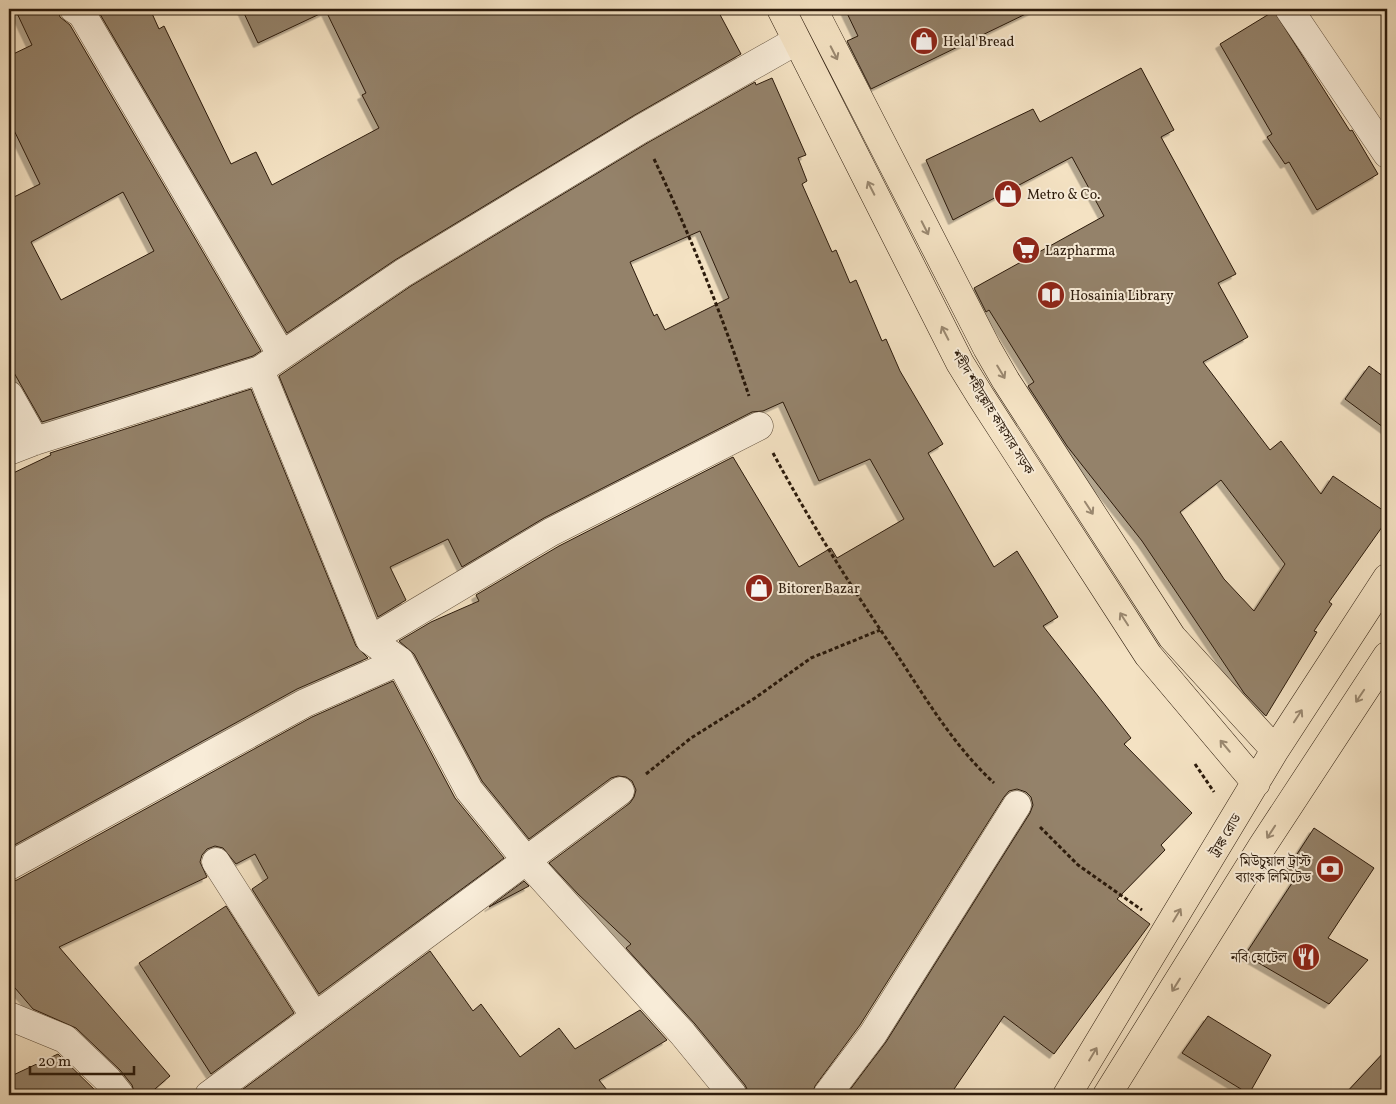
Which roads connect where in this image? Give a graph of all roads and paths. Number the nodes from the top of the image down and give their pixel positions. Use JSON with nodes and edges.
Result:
{"nodes":[{"id":1,"x":74,"y":9,"type":"edge"},
{"id":2,"x":781,"y":9,"type":"edge"},
{"id":3,"x":813,"y":9,"type":"edge"},
{"id":4,"x":1289,"y":9,"type":"edge"},
{"id":5,"x":796,"y":41,"type":"junction"},
{"id":6,"x":640,"y":130,"type":"junction"},
{"id":7,"x":1387,"y":154,"type":"edge"},
{"id":8,"x":281,"y":354,"type":"junction"},
{"id":9,"x":260,"y":370,"type":"junction"},
{"id":10,"x":9,"y":395,"type":"edge"},
{"id":11,"x":759,"y":426,"type":"junction"},
{"id":12,"x":36,"y":441,"type":"junction"},
{"id":13,"x":9,"y":451,"type":"edge"},
{"id":14,"x":1384,"y":590,"type":"edge"},
{"id":15,"x":880,"y":630,"type":"junction"},
{"id":16,"x":370,"y":640,"type":"junction"},
{"id":17,"x":1387,"y":656,"type":"edge"},
{"id":18,"x":400,"y":660,"type":"junction"},
{"id":19,"x":1275,"y":750,"type":"junction"},
{"id":20,"x":1256,"y":783,"type":"junction"},
{"id":21,"x":620,"y":791,"type":"joint"},
{"id":22,"x":1017,"y":805,"type":"junction"},
{"id":23,"x":526,"y":860,"type":"junction"},
{"id":24,"x":216,"y":862,"type":"dead end"},
{"id":25,"x":9,"y":866,"type":"edge"},
{"id":26,"x":1169,"y":928,"type":"junction"},
{"id":27,"x":9,"y":1016,"type":"edge"},
{"id":28,"x":315,"y":1017,"type":"junction"},
{"id":29,"x":120,"y":1095,"type":"edge"},
{"id":30,"x":210,"y":1095,"type":"edge"},
{"id":31,"x":734,"y":1095,"type":"edge"},
{"id":32,"x":827,"y":1095,"type":"edge"},
{"id":33,"x":1068,"y":1095,"type":"edge"},
{"id":34,"x":1107,"y":1095,"type":"edge"}],
"edges":[{"from":1,"to":8,"type":"street"},
{"from":2,"to":5,"type":"main road","name":"শহীদ শহীদুল্লাহ কায়সার সড়ক"},
{"from":3,"to":19,"type":"main road","name":"শহীদ শহীদুল্লাহ কায়সার সড়ক","one_way":true},
{"from":4,"to":7,"type":"street"},
{"from":5,"to":6,"type":"street"},
{"from":20,"to":5,"type":"main road","name":"শহীদ শহীদুল্লাহ কায়সার সড়ক","one_way":true},
{"from":6,"to":8,"type":"street"},
{"from":6,"to":11,"type":"path"},
{"from":8,"to":9,"type":"street"},
{"from":9,"to":12,"type":"street"},
{"from":9,"to":16,"type":"street"},
{"from":10,"to":12,"type":"street"},
{"from":11,"to":15,"type":"path"},
{"from":11,"to":16,"type":"street"},
{"from":12,"to":13,"type":"street"},
{"from":19,"to":14,"type":"main road","name":"ট্রাঙ্ক রোড","one_way":true},
{"from":15,"to":21,"type":"path"},
{"from":15,"to":22,"type":"path"},
{"from":16,"to":18,"type":"street"},
{"from":17,"to":34,"type":"main road","one_way":true},
{"from":18,"to":23,"type":"street"},
{"from":18,"to":25,"type":"street"},
{"from":19,"to":20,"type":"main road","name":"ট্রাঙ্ক রোড"},
{"from":26,"to":20,"type":"main road","name":"ট্রাঙ্ক রোড","one_way":true},
{"from":21,"to":23,"type":"street"},
{"from":22,"to":26,"type":"path"},
{"from":22,"to":32,"type":"street"},
{"from":23,"to":28,"type":"street"},
{"from":23,"to":31,"type":"street"},
{"from":24,"to":28,"type":"street"},
{"from":33,"to":26,"type":"main road","name":"ট্রাঙ্ক রোড","one_way":true},
{"from":27,"to":29,"type":"street"},
{"from":28,"to":30,"type":"street"}]}
